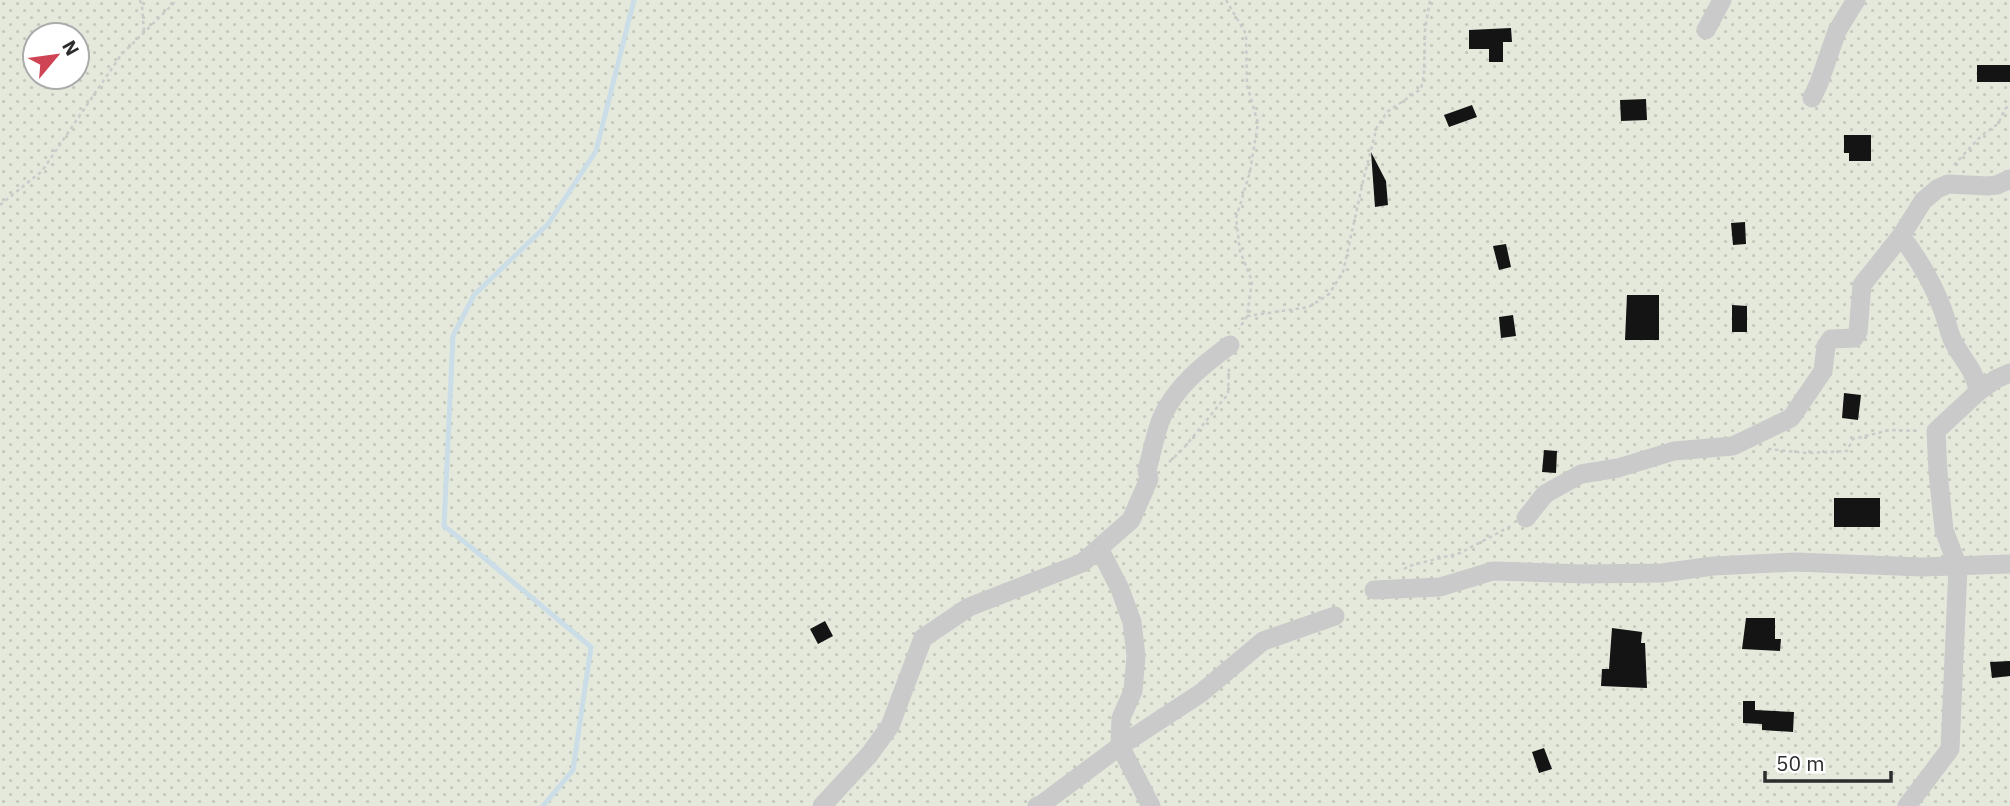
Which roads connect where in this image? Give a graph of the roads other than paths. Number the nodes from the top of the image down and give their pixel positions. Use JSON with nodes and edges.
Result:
{"nodes":[{"id":1,"x":1722,"y":0,"type":"edge"},
{"id":2,"x":1856,"y":0,"type":"edge"},
{"id":3,"x":1706,"y":30,"type":"dead end"},
{"id":4,"x":1812,"y":98,"type":"dead end"},
{"id":5,"x":2010,"y":179,"type":"edge"},
{"id":6,"x":1901,"y":236,"type":"junction"},
{"id":7,"x":1230,"y":345,"type":"road end"},
{"id":8,"x":2010,"y":373,"type":"edge"},
{"id":9,"x":1978,"y":392,"type":"junction"},
{"id":10,"x":1526,"y":518,"type":"road end"},
{"id":11,"x":1099,"y":548,"type":"junction"},
{"id":12,"x":2010,"y":564,"type":"edge"},
{"id":13,"x":1958,"y":567,"type":"junction"},
{"id":14,"x":1374,"y":590,"type":"road end"},
{"id":15,"x":1335,"y":616,"type":"dead end"},
{"id":16,"x":1120,"y":746,"type":"junction"},
{"id":17,"x":822,"y":806,"type":"edge"},
{"id":18,"x":1037,"y":806,"type":"edge"},
{"id":19,"x":1151,"y":806,"type":"edge"},
{"id":20,"x":1907,"y":806,"type":"edge"}],
"edges":[{"from":1,"to":3,"type":"street"},
{"from":2,"to":4,"type":"street"},
{"from":5,"to":6,"type":"street"},
{"from":6,"to":9,"type":"street"},
{"from":6,"to":10,"type":"street"},
{"from":7,"to":11,"type":"street"},
{"from":8,"to":9,"type":"street"},
{"from":9,"to":13,"type":"street"},
{"from":11,"to":16,"type":"street"},
{"from":11,"to":17,"type":"street"},
{"from":12,"to":13,"type":"street"},
{"from":13,"to":14,"type":"street"},
{"from":13,"to":20,"type":"street"},
{"from":15,"to":16,"type":"street"},
{"from":16,"to":18,"type":"street"},
{"from":16,"to":19,"type":"street"}]}
